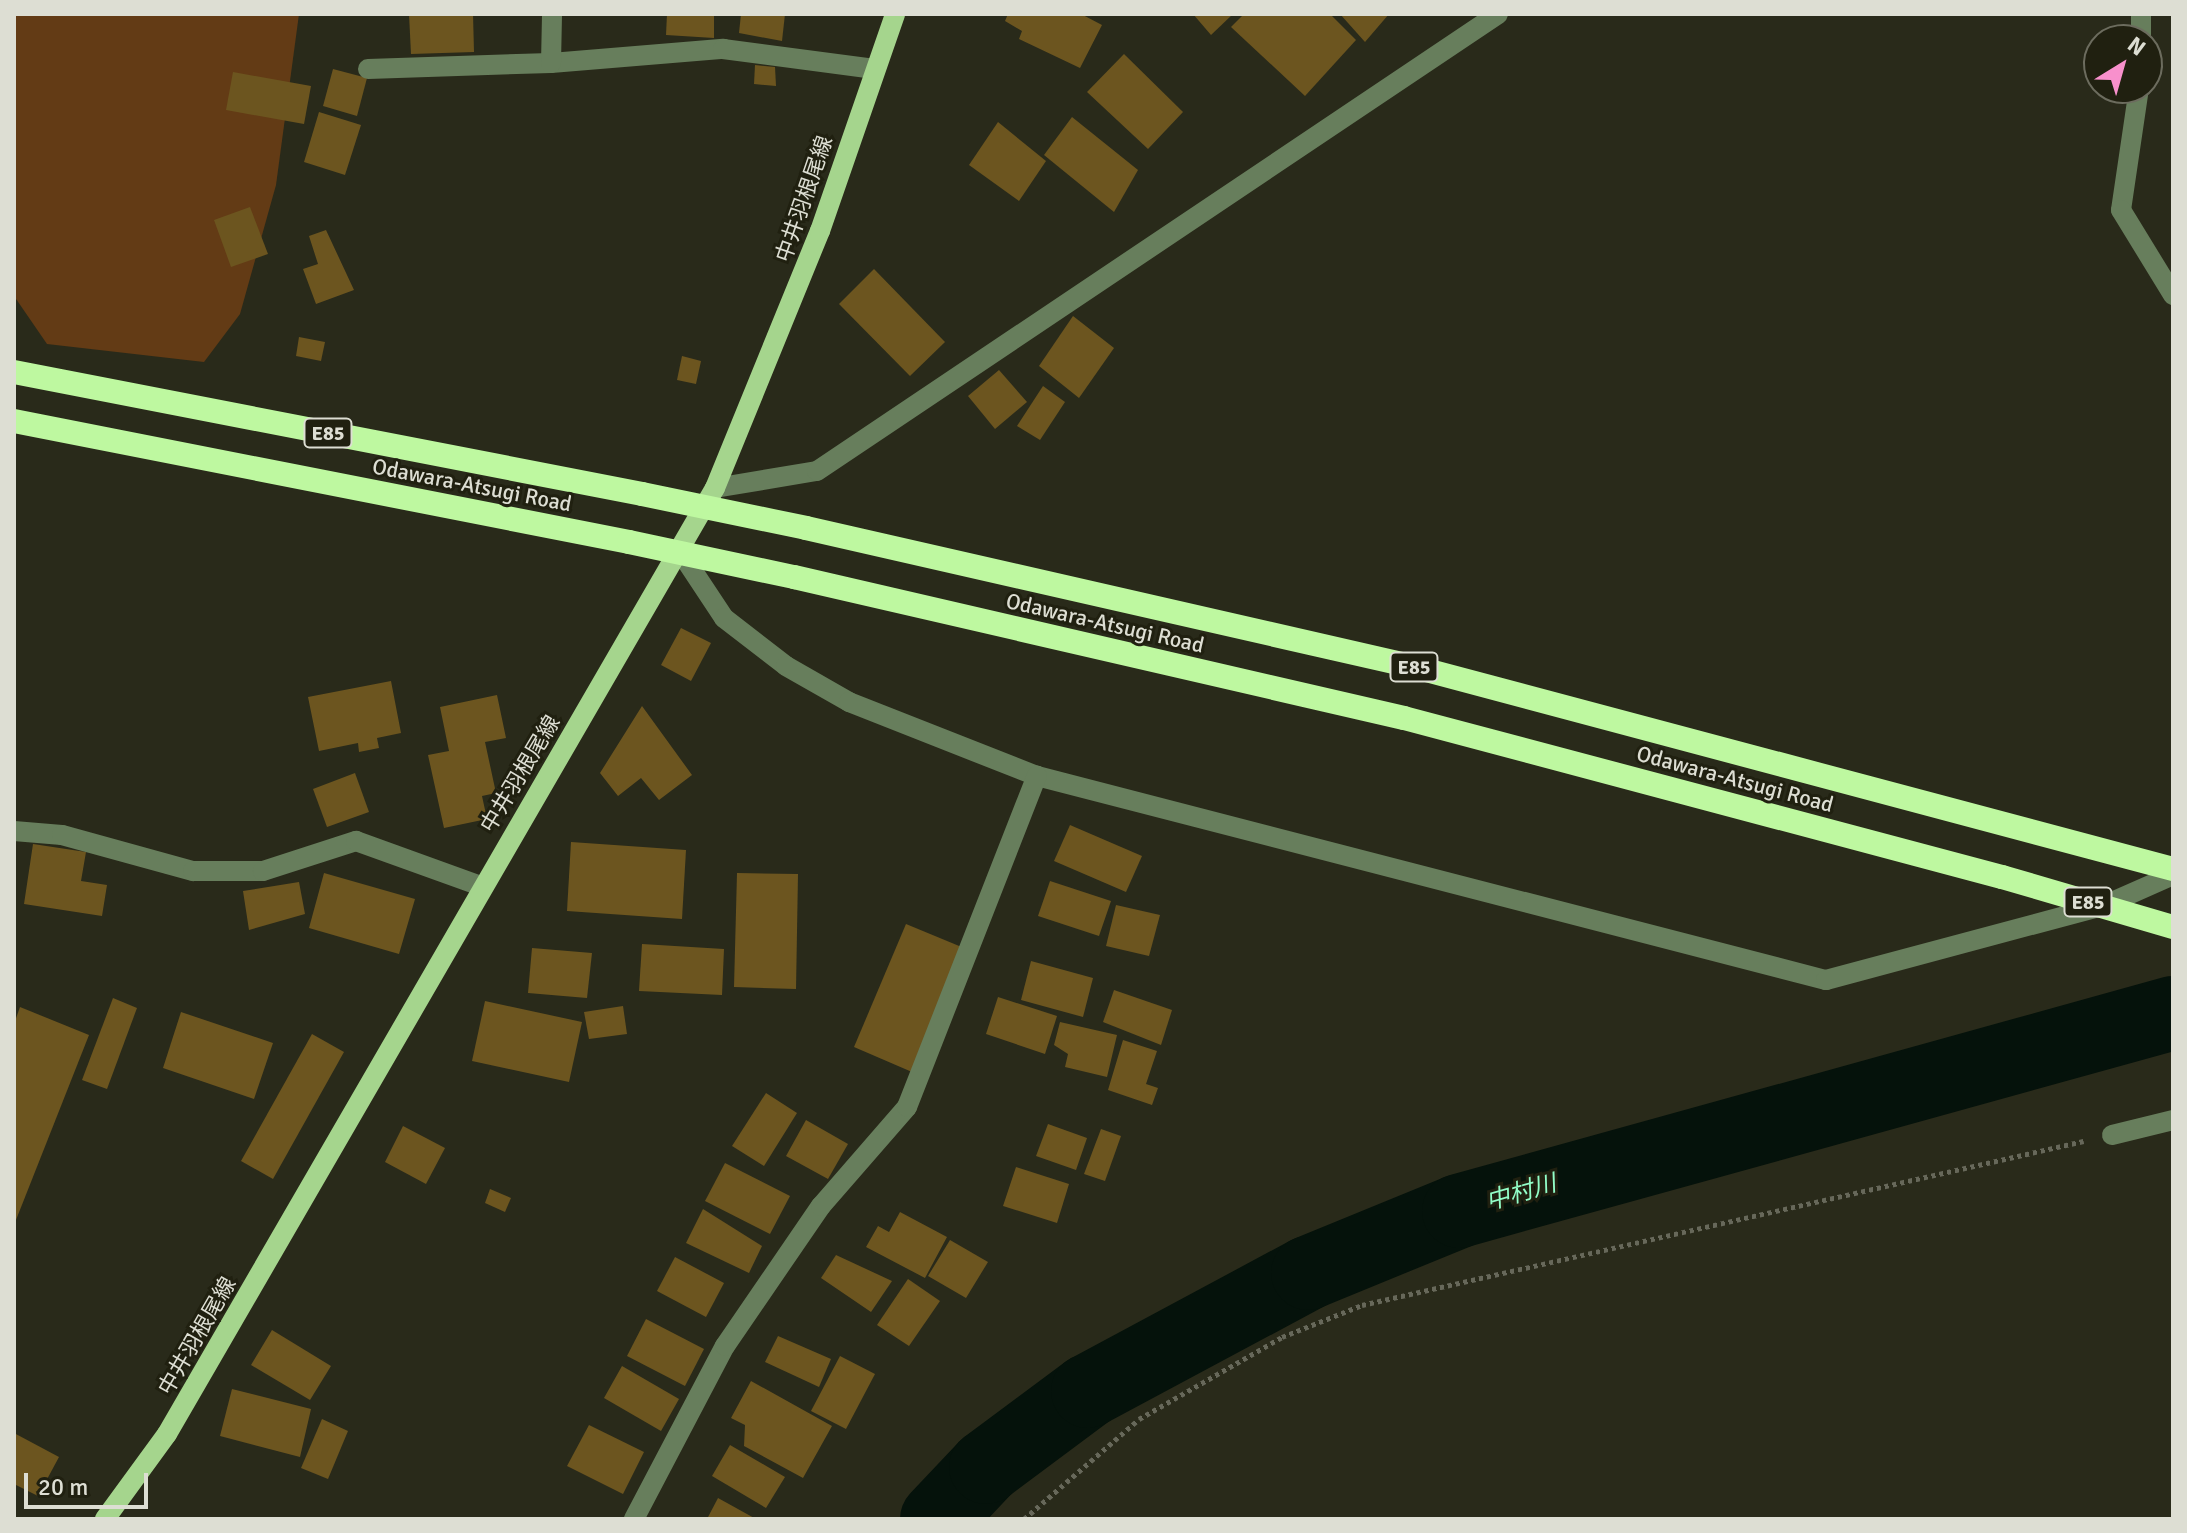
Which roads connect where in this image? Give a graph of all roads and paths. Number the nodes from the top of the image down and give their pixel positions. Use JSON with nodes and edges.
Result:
{"nodes":[{"id":1,"x":552,"y":14,"type":"edge"},
{"id":2,"x":895,"y":14,"type":"edge"},
{"id":3,"x":1498,"y":14,"type":"edge"},
{"id":4,"x":551,"y":63,"type":"junction"},
{"id":5,"x":368,"y":69,"type":"dead end"},
{"id":6,"x":875,"y":69,"type":"junction"},
{"id":7,"x":2137,"y":104,"type":"edge"},
{"id":8,"x":2173,"y":295,"type":"edge"},
{"id":9,"x":14,"y":372,"type":"edge"},
{"id":10,"x":14,"y":421,"type":"edge"},
{"id":11,"x":715,"y":488,"type":"junction"},
{"id":12,"x":681,"y":553,"type":"junction"},
{"id":13,"x":1037,"y":776,"type":"junction"},
{"id":14,"x":14,"y":831,"type":"edge"},
{"id":15,"x":2173,"y":872,"type":"edge"},
{"id":16,"x":481,"y":886,"type":"junction"},
{"id":17,"x":2173,"y":927,"type":"edge"},
{"id":18,"x":2173,"y":1120,"type":"edge"},
{"id":19,"x":2112,"y":1135,"type":"joint"},
{"id":20,"x":105,"y":1519,"type":"edge"},
{"id":21,"x":634,"y":1519,"type":"edge"},
{"id":22,"x":1024,"y":1519,"type":"edge"}],
"edges":[{"from":1,"to":4,"type":"street"},
{"from":2,"to":6,"type":"main road","name":"中井羽根尾線"},
{"from":3,"to":11,"type":"street"},
{"from":4,"to":5,"type":"street"},
{"from":4,"to":6,"type":"street"},
{"from":6,"to":11,"type":"main road","name":"中井羽根尾線"},
{"from":7,"to":8,"type":"street"},
{"from":9,"to":15,"type":"highway","name":"Odawara-Atsugi Road","number":"E85","bridge":true},
{"from":10,"to":17,"type":"highway","name":"Odawara-Atsugi Road","number":"E85","bridge":true},
{"from":11,"to":12,"type":"main road","name":"中井羽根尾線"},
{"from":12,"to":13,"type":"street"},
{"from":12,"to":16,"type":"main road","name":"中井羽根尾線"},
{"from":13,"to":15,"type":"street"},
{"from":13,"to":21,"type":"street"},
{"from":14,"to":16,"type":"street"},
{"from":16,"to":20,"type":"main road","name":"中井羽根尾線"},
{"from":18,"to":19,"type":"street"},
{"from":19,"to":22,"type":"path"}]}
